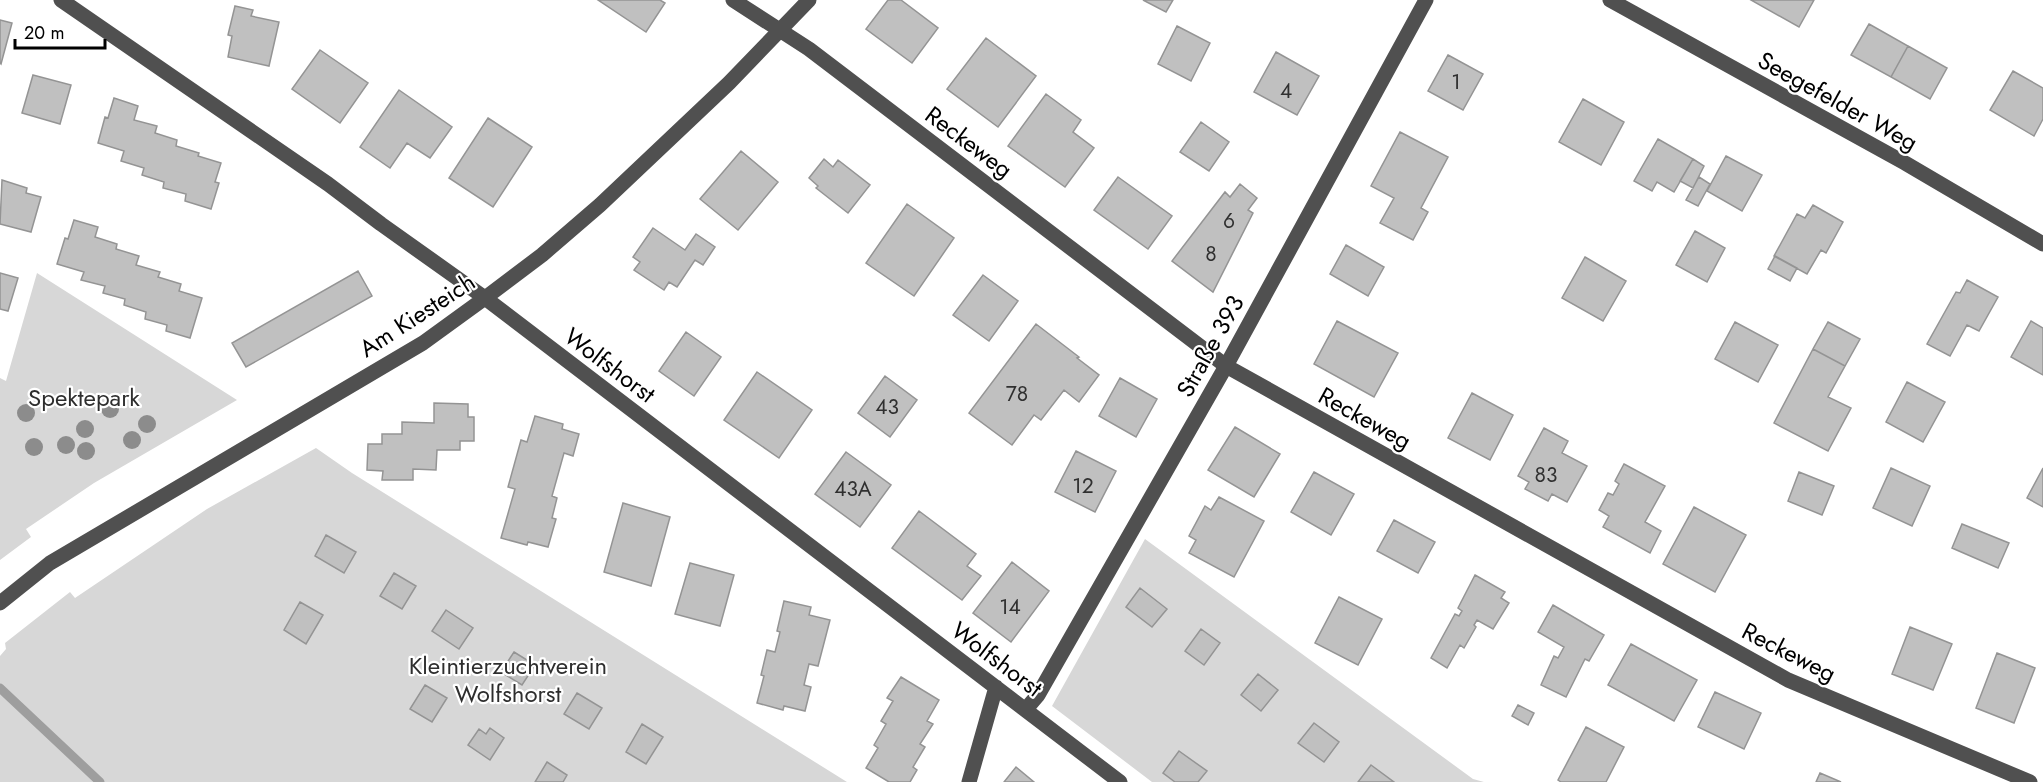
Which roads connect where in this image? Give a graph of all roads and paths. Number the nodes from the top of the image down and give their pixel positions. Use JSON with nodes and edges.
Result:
{"nodes":[{"id":1,"x":61,"y":0,"type":"edge"},
{"id":2,"x":733,"y":0,"type":"edge"},
{"id":3,"x":809,"y":0,"type":"edge"},
{"id":4,"x":1426,"y":0,"type":"edge"},
{"id":5,"x":1610,"y":0,"type":"edge"},
{"id":6,"x":782,"y":31,"type":"junction"},
{"id":7,"x":2043,"y":244,"type":"edge"},
{"id":8,"x":485,"y":298,"type":"junction"},
{"id":9,"x":1226,"y":366,"type":"junction"},
{"id":10,"x":0,"y":603,"type":"edge"},
{"id":11,"x":996,"y":687,"type":"junction"},
{"id":12,"x":1026,"y":709,"type":"junction"},
{"id":13,"x":969,"y":782,"type":"edge"},
{"id":14,"x":1120,"y":782,"type":"edge"},
{"id":15,"x":2030,"y":782,"type":"edge"}],
"edges":[{"from":1,"to":8,"type":"street","name":"Wolfshorst"},
{"from":2,"to":6,"type":"street","name":"Reckeweg"},
{"from":3,"to":6,"type":"street","name":"Am Kiesteich"},
{"from":4,"to":9,"type":"street","name":"Straße 393"},
{"from":5,"to":7,"type":"street","name":"Seegefelder Weg"},
{"from":6,"to":8,"type":"street","name":"Am Kiesteich"},
{"from":6,"to":9,"type":"street","name":"Reckeweg"},
{"from":8,"to":10,"type":"street","name":"Am Kiesteich"},
{"from":8,"to":11,"type":"street","name":"Wolfshorst"},
{"from":9,"to":12,"type":"street","name":"Straße 393"},
{"from":9,"to":15,"type":"street","name":"Reckeweg"},
{"from":11,"to":12,"type":"street","name":"Wolfshorst"},
{"from":11,"to":13,"type":"street"},
{"from":12,"to":14,"type":"street","name":"Wolfshorst"}]}
